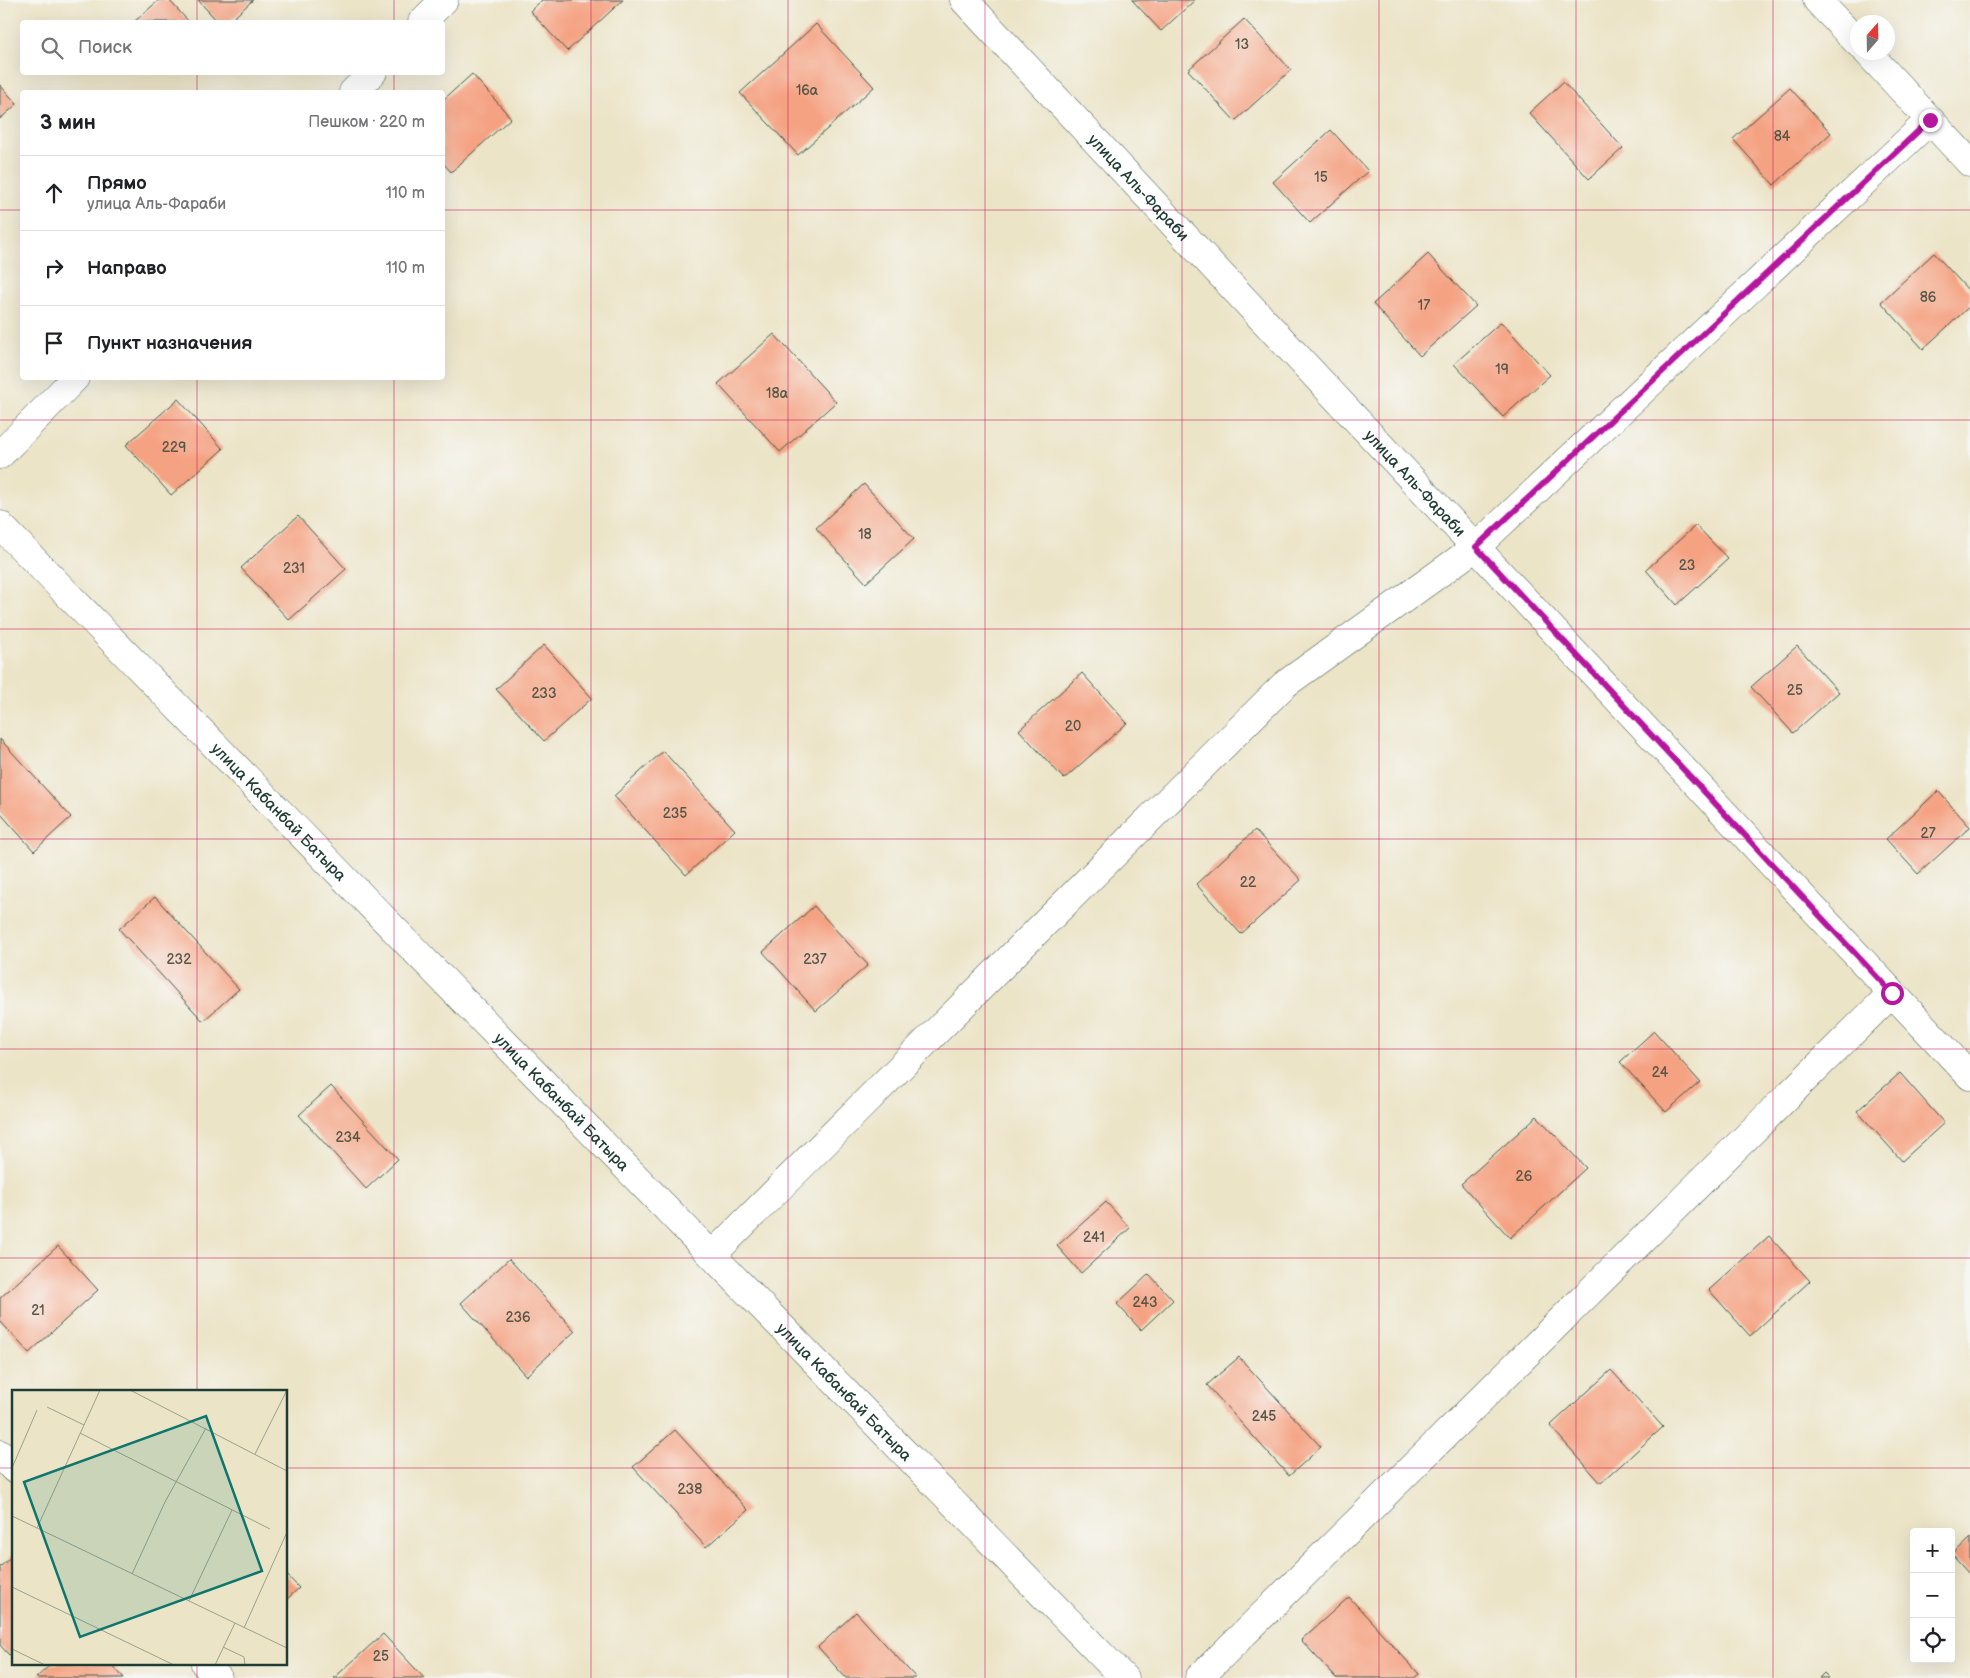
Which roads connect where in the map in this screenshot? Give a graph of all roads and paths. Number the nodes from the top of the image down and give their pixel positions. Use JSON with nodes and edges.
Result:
{"nodes":[{"id":1,"x":444,"y":0,"type":"edge"},
{"id":2,"x":964,"y":0,"type":"edge"},
{"id":3,"x":1817,"y":0,"type":"edge"},
{"id":4,"x":424,"y":20,"type":"edge"},
{"id":5,"x":1850,"y":35,"type":"edge"},
{"id":6,"x":1874,"y":60,"type":"edge"},
{"id":7,"x":370,"y":75,"type":"edge"},
{"id":8,"x":355,"y":90,"type":"edge"},
{"id":9,"x":1930,"y":120,"type":"junction"},
{"id":10,"x":1970,"y":163,"type":"edge"},
{"id":11,"x":73,"y":380,"type":"edge"},
{"id":12,"x":0,"y":455,"type":"edge"},
{"id":13,"x":0,"y":525,"type":"edge"},
{"id":14,"x":1476,"y":547,"type":"junction"},
{"id":15,"x":1892,"y":993,"type":"junction"},
{"id":16,"x":1970,"y":1076,"type":"edge"},
{"id":17,"x":712,"y":1255,"type":"junction"},
{"id":18,"x":0,"y":1454,"type":"edge"},
{"id":19,"x":12,"y":1466,"type":"edge"},
{"id":20,"x":207,"y":1666,"type":"edge"},
{"id":21,"x":218,"y":1678,"type":"edge"},
{"id":22,"x":1124,"y":1678,"type":"edge"},
{"id":23,"x":1199,"y":1678,"type":"edge"}],
"edges":[{"from":1,"to":4,"type":"street"},
{"from":2,"to":14,"type":"street","name":"улица Аль-Фараби"},
{"from":3,"to":5,"type":"street"},
{"from":6,"to":9,"type":"street"},
{"from":7,"to":8,"type":"street"},
{"from":9,"to":10,"type":"street"},
{"from":9,"to":14,"type":"street"},
{"from":11,"to":12,"type":"street"},
{"from":13,"to":17,"type":"street","name":"улица Кабанбай Батыра"},
{"from":14,"to":15,"type":"street","name":"улица Аль-Фараби"},
{"from":14,"to":17,"type":"street"},
{"from":15,"to":16,"type":"street","name":"улица Аль-Фараби"},
{"from":15,"to":23,"type":"street"},
{"from":17,"to":22,"type":"street","name":"улица Кабанбай Батыра"},
{"from":18,"to":19,"type":"street"},
{"from":20,"to":21,"type":"street"}]}
